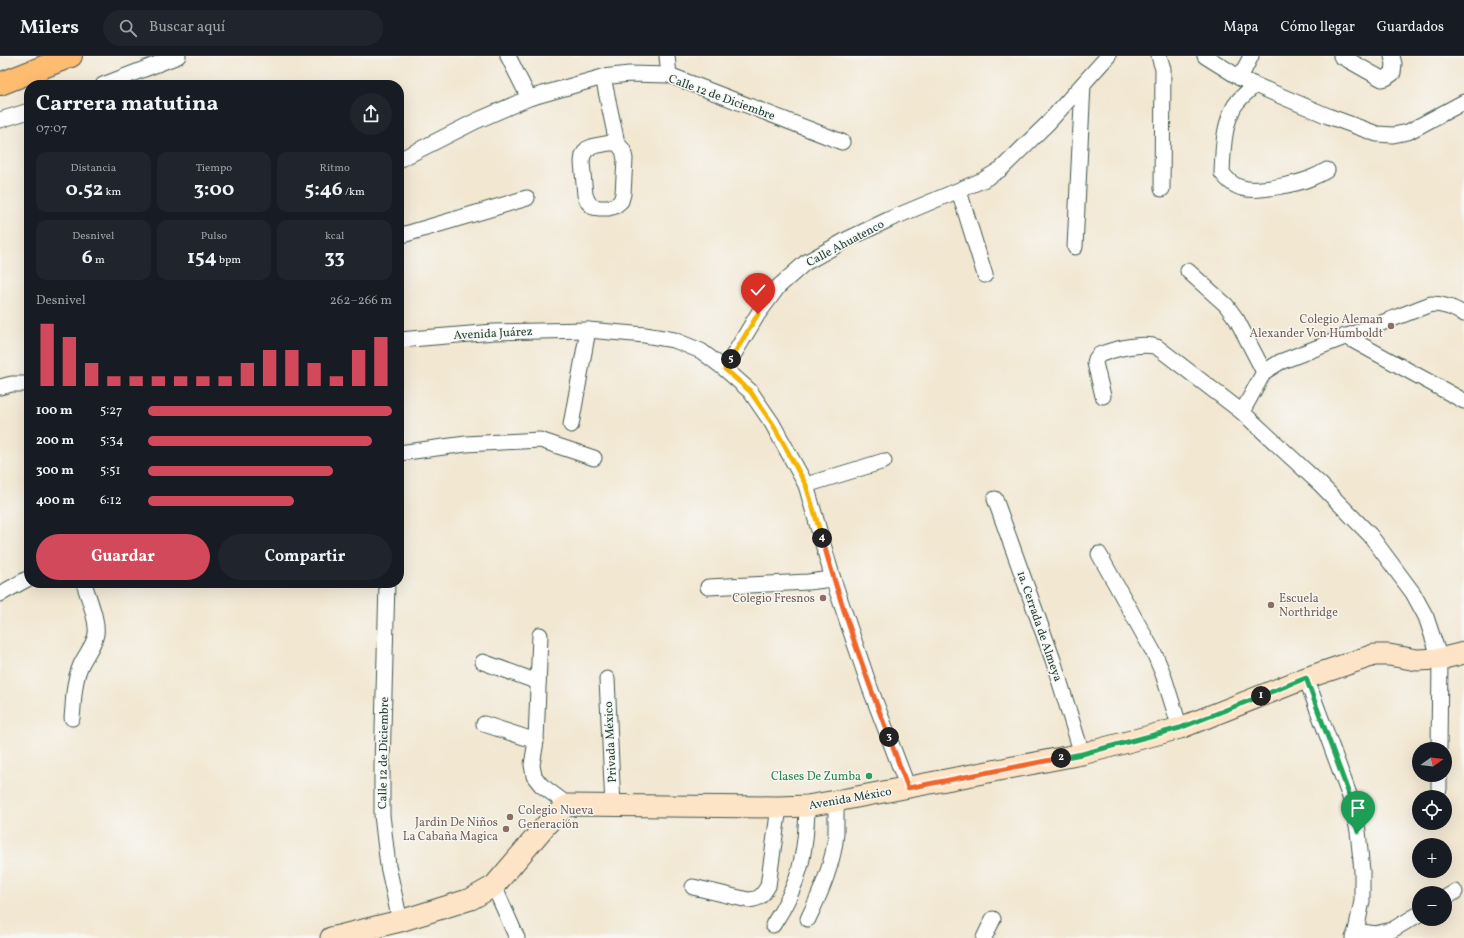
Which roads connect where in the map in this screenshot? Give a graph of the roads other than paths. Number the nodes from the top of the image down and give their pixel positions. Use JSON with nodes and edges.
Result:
{"nodes":[{"id":1,"x":71,"y":56,"type":"edge"},
{"id":2,"x":178,"y":56,"type":"edge"},
{"id":3,"x":508,"y":56,"type":"edge"},
{"id":4,"x":667,"y":56,"type":"edge"},
{"id":5,"x":1108,"y":56,"type":"edge"},
{"id":6,"x":1159,"y":56,"type":"edge"},
{"id":7,"x":1205,"y":56,"type":"edge"},
{"id":8,"x":1251,"y":56,"type":"edge"},
{"id":9,"x":1340,"y":56,"type":"edge"},
{"id":10,"x":1392,"y":56,"type":"edge"},
{"id":11,"x":669,"y":75,"type":"junction"},
{"id":12,"x":602,"y":77,"type":"junction"},
{"id":13,"x":1240,"y":78,"type":"junction"},
{"id":14,"x":125,"y":80,"type":"edge"},
{"id":15,"x":0,"y":84,"type":"edge"},
{"id":16,"x":1083,"y":84,"type":"junction"},
{"id":17,"x":1255,"y":85,"type":"junction"},
{"id":18,"x":530,"y":98,"type":"junction"},
{"id":19,"x":1464,"y":102,"type":"edge"},
{"id":20,"x":24,"y":113,"type":"edge"},
{"id":21,"x":0,"y":120,"type":"edge"},
{"id":22,"x":842,"y":142,"type":"dead end"},
{"id":23,"x":617,"y":143,"type":"dead end"},
{"id":24,"x":404,"y":157,"type":"edge"},
{"id":25,"x":1327,"y":170,"type":"dead end"},
{"id":26,"x":1162,"y":189,"type":"dead end"},
{"id":27,"x":958,"y":191,"type":"junction"},
{"id":28,"x":527,"y":198,"type":"dead end"},
{"id":29,"x":404,"y":235,"type":"edge"},
{"id":30,"x":1075,"y":247,"type":"dead end"},
{"id":31,"x":1188,"y":271,"type":"dead end"},
{"id":32,"x":985,"y":275,"type":"dead end"},
{"id":33,"x":1464,"y":314,"type":"edge"},
{"id":34,"x":588,"y":330,"type":"junction"},
{"id":35,"x":1345,"y":336,"type":"junction"},
{"id":36,"x":404,"y":340,"type":"edge"},
{"id":37,"x":725,"y":369,"type":"junction"},
{"id":38,"x":1264,"y":372,"type":"junction"},
{"id":39,"x":24,"y":384,"type":"edge"},
{"id":40,"x":0,"y":387,"type":"edge"},
{"id":41,"x":1103,"y":396,"type":"dead end"},
{"id":42,"x":1464,"y":401,"type":"edge"},
{"id":43,"x":1242,"y":412,"type":"junction"},
{"id":44,"x":571,"y":425,"type":"dead end"},
{"id":45,"x":404,"y":452,"type":"edge"},
{"id":46,"x":594,"y":458,"type":"dead end"},
{"id":47,"x":884,"y":461,"type":"dead end"},
{"id":48,"x":806,"y":485,"type":"junction"},
{"id":49,"x":995,"y":499,"type":"dead end"},
{"id":50,"x":1099,"y":554,"type":"dead end"},
{"id":51,"x":834,"y":579,"type":"junction"},
{"id":52,"x":24,"y":581,"type":"edge"},
{"id":53,"x":708,"y":587,"type":"dead end"},
{"id":54,"x":85,"y":588,"type":"edge"},
{"id":55,"x":387,"y":588,"type":"edge"},
{"id":56,"x":0,"y":594,"type":"edge"},
{"id":57,"x":540,"y":634,"type":"dead end"},
{"id":58,"x":1464,"y":654,"type":"edge"},
{"id":59,"x":1440,"y":659,"type":"junction"},
{"id":60,"x":483,"y":662,"type":"dead end"},
{"id":61,"x":1306,"y":678,"type":"junction"},
{"id":62,"x":607,"y":679,"type":"dead end"},
{"id":63,"x":538,"y":682,"type":"junction"},
{"id":64,"x":72,"y":718,"type":"dead end"},
{"id":65,"x":484,"y":724,"type":"dead end"},
{"id":66,"x":1180,"y":728,"type":"junction"},
{"id":67,"x":536,"y":741,"type":"junction"},
{"id":68,"x":1439,"y":742,"type":"edge"},
{"id":69,"x":1082,"y":754,"type":"junction"},
{"id":70,"x":908,"y":788,"type":"junction"},
{"id":71,"x":836,"y":801,"type":"junction"},
{"id":72,"x":568,"y":805,"type":"junction"},
{"id":73,"x":613,"y":806,"type":"junction"},
{"id":74,"x":807,"y":806,"type":"junction"},
{"id":75,"x":779,"y":807,"type":"junction"},
{"id":76,"x":494,"y":886,"type":"junction"},
{"id":77,"x":693,"y":887,"type":"dead end"},
{"id":78,"x":1412,"y":918,"type":"edge"},
{"id":79,"x":808,"y":919,"type":"dead end"},
{"id":80,"x":993,"y":919,"type":"dead end"},
{"id":81,"x":400,"y":921,"type":"junction"},
{"id":82,"x":773,"y":925,"type":"dead end"},
{"id":83,"x":1355,"y":934,"type":"edge"},
{"id":84,"x":356,"y":935,"type":"edge"},
{"id":85,"x":332,"y":938,"type":"edge"},
{"id":86,"x":517,"y":938,"type":"edge"},
{"id":87,"x":984,"y":938,"type":"edge"}],
"edges":[{"from":1,"to":15,"type":"highway"},
{"from":2,"to":14,"type":"street"},
{"from":3,"to":18,"type":"street"},
{"from":4,"to":11,"type":"street"},
{"from":5,"to":16,"type":"street","name":"Calle Ahuatenco"},
{"from":6,"to":26,"type":"street"},
{"from":7,"to":13,"type":"street"},
{"from":8,"to":13,"type":"street"},
{"from":9,"to":10,"type":"street"},
{"from":11,"to":12,"type":"street","name":"Calle 12 de Diciembre"},
{"from":11,"to":22,"type":"street","name":"Calle 12 de Diciembre"},
{"from":12,"to":18,"type":"street","name":"Calle 12 de Diciembre"},
{"from":12,"to":23,"type":"street"},
{"from":13,"to":17,"type":"street"},
{"from":16,"to":27,"type":"street","name":"Calle Ahuatenco"},
{"from":16,"to":30,"type":"street"},
{"from":17,"to":19,"type":"street"},
{"from":17,"to":25,"type":"street"},
{"from":18,"to":24,"type":"street","name":"Calle 12 de Diciembre"},
{"from":20,"to":21,"type":"street"},
{"from":27,"to":32,"type":"street"},
{"from":27,"to":37,"type":"street","name":"Calle Ahuatenco"},
{"from":28,"to":29,"type":"street"},
{"from":31,"to":38,"type":"street"},
{"from":33,"to":35,"type":"street"},
{"from":34,"to":36,"type":"street","name":"Avenida Juárez"},
{"from":34,"to":37,"type":"street","name":"Avenida Juárez"},
{"from":34,"to":44,"type":"street"},
{"from":35,"to":38,"type":"street"},
{"from":35,"to":42,"type":"street"},
{"from":37,"to":48,"type":"street"},
{"from":38,"to":43,"type":"street"},
{"from":39,"to":40,"type":"street"},
{"from":41,"to":43,"type":"street"},
{"from":43,"to":59,"type":"street"},
{"from":45,"to":46,"type":"street"},
{"from":47,"to":48,"type":"street"},
{"from":48,"to":51,"type":"street"},
{"from":49,"to":69,"type":"street","name":"1a. Cerrada de Almeya"},
{"from":50,"to":66,"type":"street"},
{"from":51,"to":53,"type":"street"},
{"from":51,"to":70,"type":"street"},
{"from":52,"to":56,"type":"street"},
{"from":54,"to":64,"type":"street"},
{"from":55,"to":81,"type":"street","name":"Calle 12 de Diciembre"},
{"from":57,"to":63,"type":"street"},
{"from":58,"to":59,"type":"main road","name":"Avenida México"},
{"from":59,"to":61,"type":"main road","name":"Avenida México"},
{"from":59,"to":68,"type":"street"},
{"from":60,"to":63,"type":"street"},
{"from":61,"to":66,"type":"main road","name":"Avenida México"},
{"from":61,"to":83,"type":"street"},
{"from":62,"to":73,"type":"street","name":"Privada México"},
{"from":63,"to":67,"type":"street"},
{"from":65,"to":67,"type":"street"},
{"from":66,"to":69,"type":"main road","name":"Avenida México"},
{"from":67,"to":72,"type":"street"},
{"from":69,"to":70,"type":"main road","name":"Avenida México"},
{"from":70,"to":71,"type":"main road","name":"Avenida México"},
{"from":71,"to":74,"type":"main road","name":"Avenida México"},
{"from":71,"to":79,"type":"street"},
{"from":72,"to":73,"type":"main road","name":"Avenida México"},
{"from":72,"to":76,"type":"main road"},
{"from":73,"to":75,"type":"main road","name":"Avenida México"},
{"from":74,"to":75,"type":"main road","name":"Avenida México"},
{"from":74,"to":82,"type":"street"},
{"from":75,"to":77,"type":"street"},
{"from":76,"to":81,"type":"main road"},
{"from":76,"to":86,"type":"street"},
{"from":78,"to":83,"type":"street"},
{"from":80,"to":87,"type":"street"},
{"from":81,"to":84,"type":"main road"},
{"from":84,"to":85,"type":"main road"}]}
